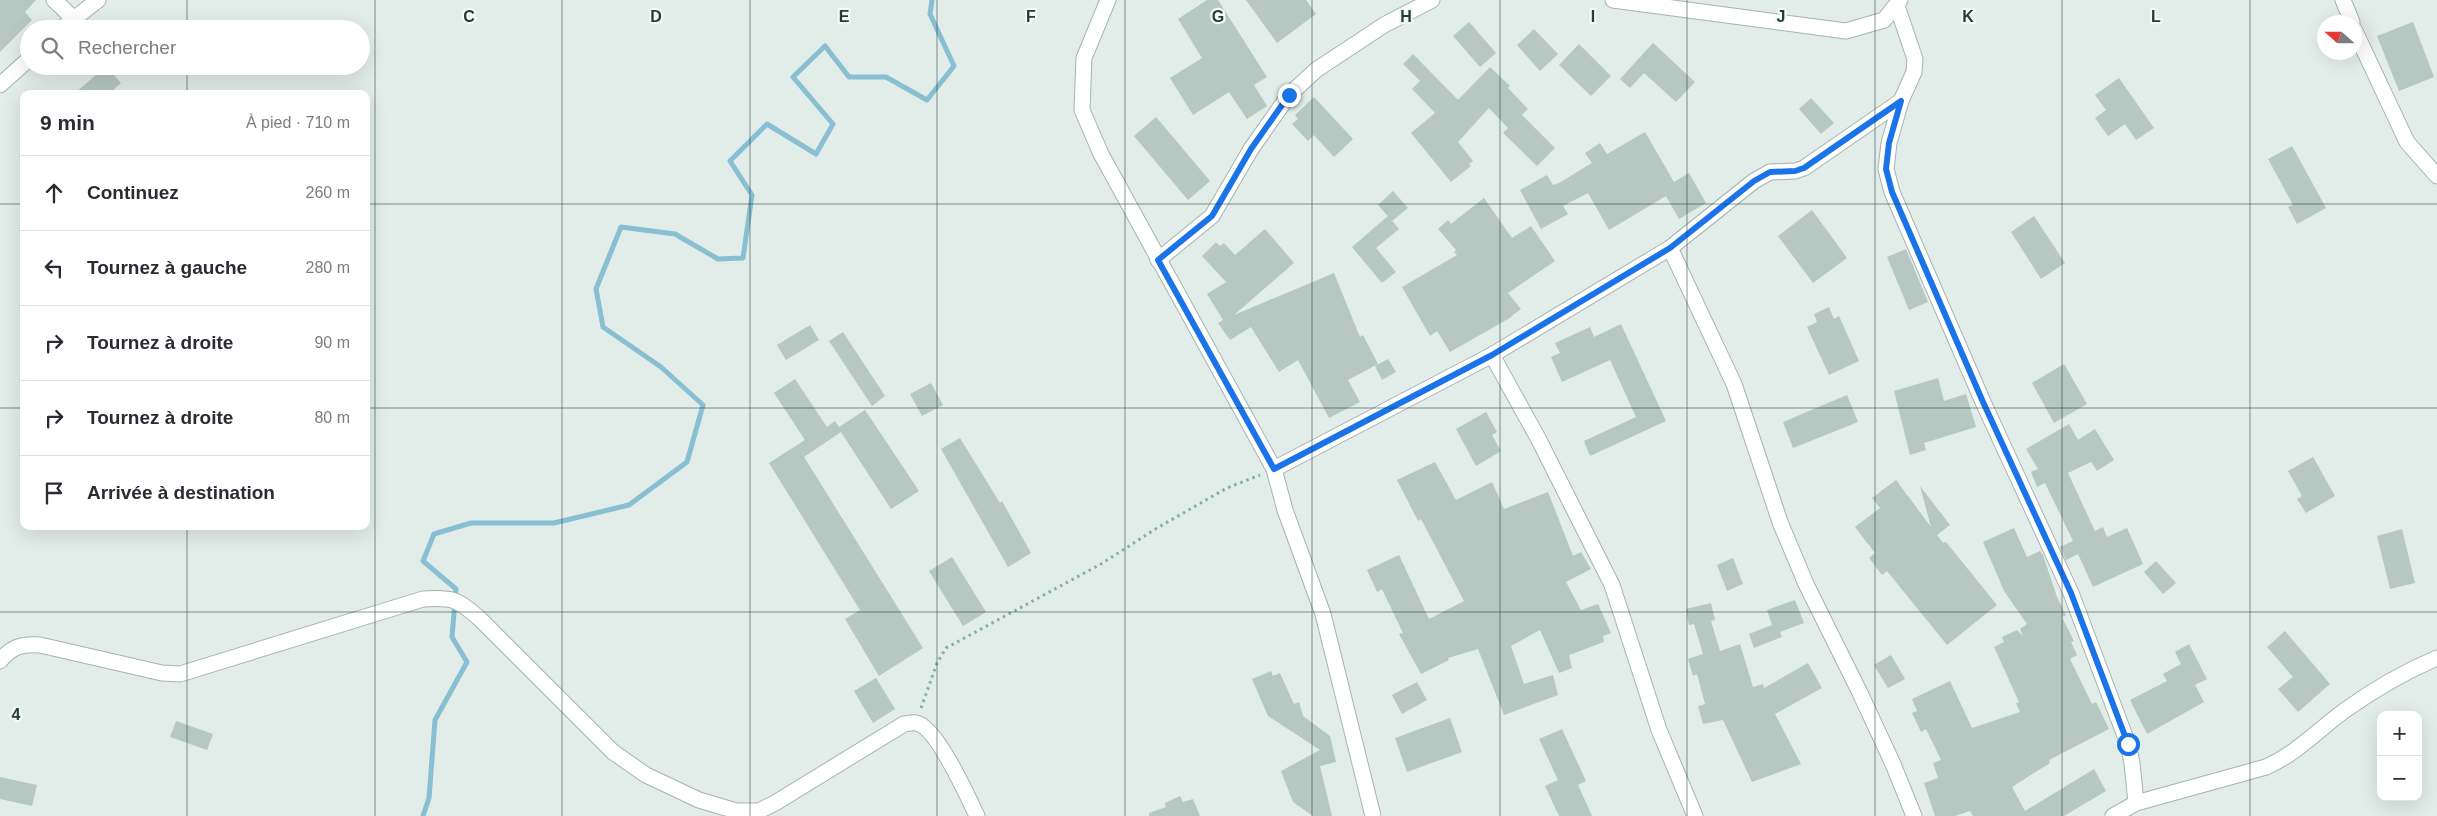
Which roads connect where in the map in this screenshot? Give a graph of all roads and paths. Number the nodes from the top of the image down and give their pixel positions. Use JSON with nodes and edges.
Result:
{"nodes":[{"id":1,"x":54,"y":0,"type":"edge"},
{"id":2,"x":98,"y":0,"type":"edge"},
{"id":3,"x":1108,"y":0,"type":"edge"},
{"id":4,"x":1432,"y":0,"type":"edge"},
{"id":5,"x":1613,"y":0,"type":"edge"},
{"id":6,"x":2343,"y":0,"type":"edge"},
{"id":7,"x":1898,"y":3,"type":"edge"},
{"id":8,"x":2349,"y":15,"type":"edge"},
{"id":9,"x":73,"y":18,"type":"joint"},
{"id":10,"x":2362,"y":46,"type":"edge"},
{"id":11,"x":20,"y":68,"type":"edge"},
{"id":12,"x":0,"y":85,"type":"edge"},
{"id":13,"x":1901,"y":101,"type":"junction"},
{"id":14,"x":2437,"y":176,"type":"edge"},
{"id":15,"x":1670,"y":248,"type":"junction"},
{"id":16,"x":1158,"y":260,"type":"junction"},
{"id":17,"x":1492,"y":355,"type":"junction"},
{"id":18,"x":1274,"y":469,"type":"junction"},
{"id":19,"x":2437,"y":658,"type":"edge"},
{"id":20,"x":0,"y":660,"type":"edge"},
{"id":21,"x":916,"y":723,"type":"junction"},
{"id":22,"x":2136,"y":803,"type":"junction"},
{"id":23,"x":977,"y":816,"type":"edge"},
{"id":24,"x":1373,"y":816,"type":"edge"},
{"id":25,"x":1695,"y":816,"type":"edge"},
{"id":26,"x":1914,"y":816,"type":"edge"},
{"id":27,"x":2112,"y":816,"type":"edge"}],
"edges":[{"from":1,"to":9,"type":"street"},
{"from":2,"to":9,"type":"street"},
{"from":3,"to":16,"type":"street"},
{"from":4,"to":16,"type":"street"},
{"from":5,"to":7,"type":"street"},
{"from":6,"to":8,"type":"street"},
{"from":7,"to":13,"type":"street"},
{"from":10,"to":14,"type":"street"},
{"from":11,"to":12,"type":"street"},
{"from":13,"to":15,"type":"street"},
{"from":13,"to":22,"type":"street"},
{"from":15,"to":17,"type":"street"},
{"from":15,"to":26,"type":"street"},
{"from":16,"to":18,"type":"street"},
{"from":17,"to":18,"type":"street"},
{"from":17,"to":25,"type":"street"},
{"from":18,"to":21,"type":"path"},
{"from":18,"to":24,"type":"street"},
{"from":19,"to":22,"type":"street"},
{"from":20,"to":21,"type":"street"},
{"from":21,"to":23,"type":"street"},
{"from":22,"to":27,"type":"street"}]}
